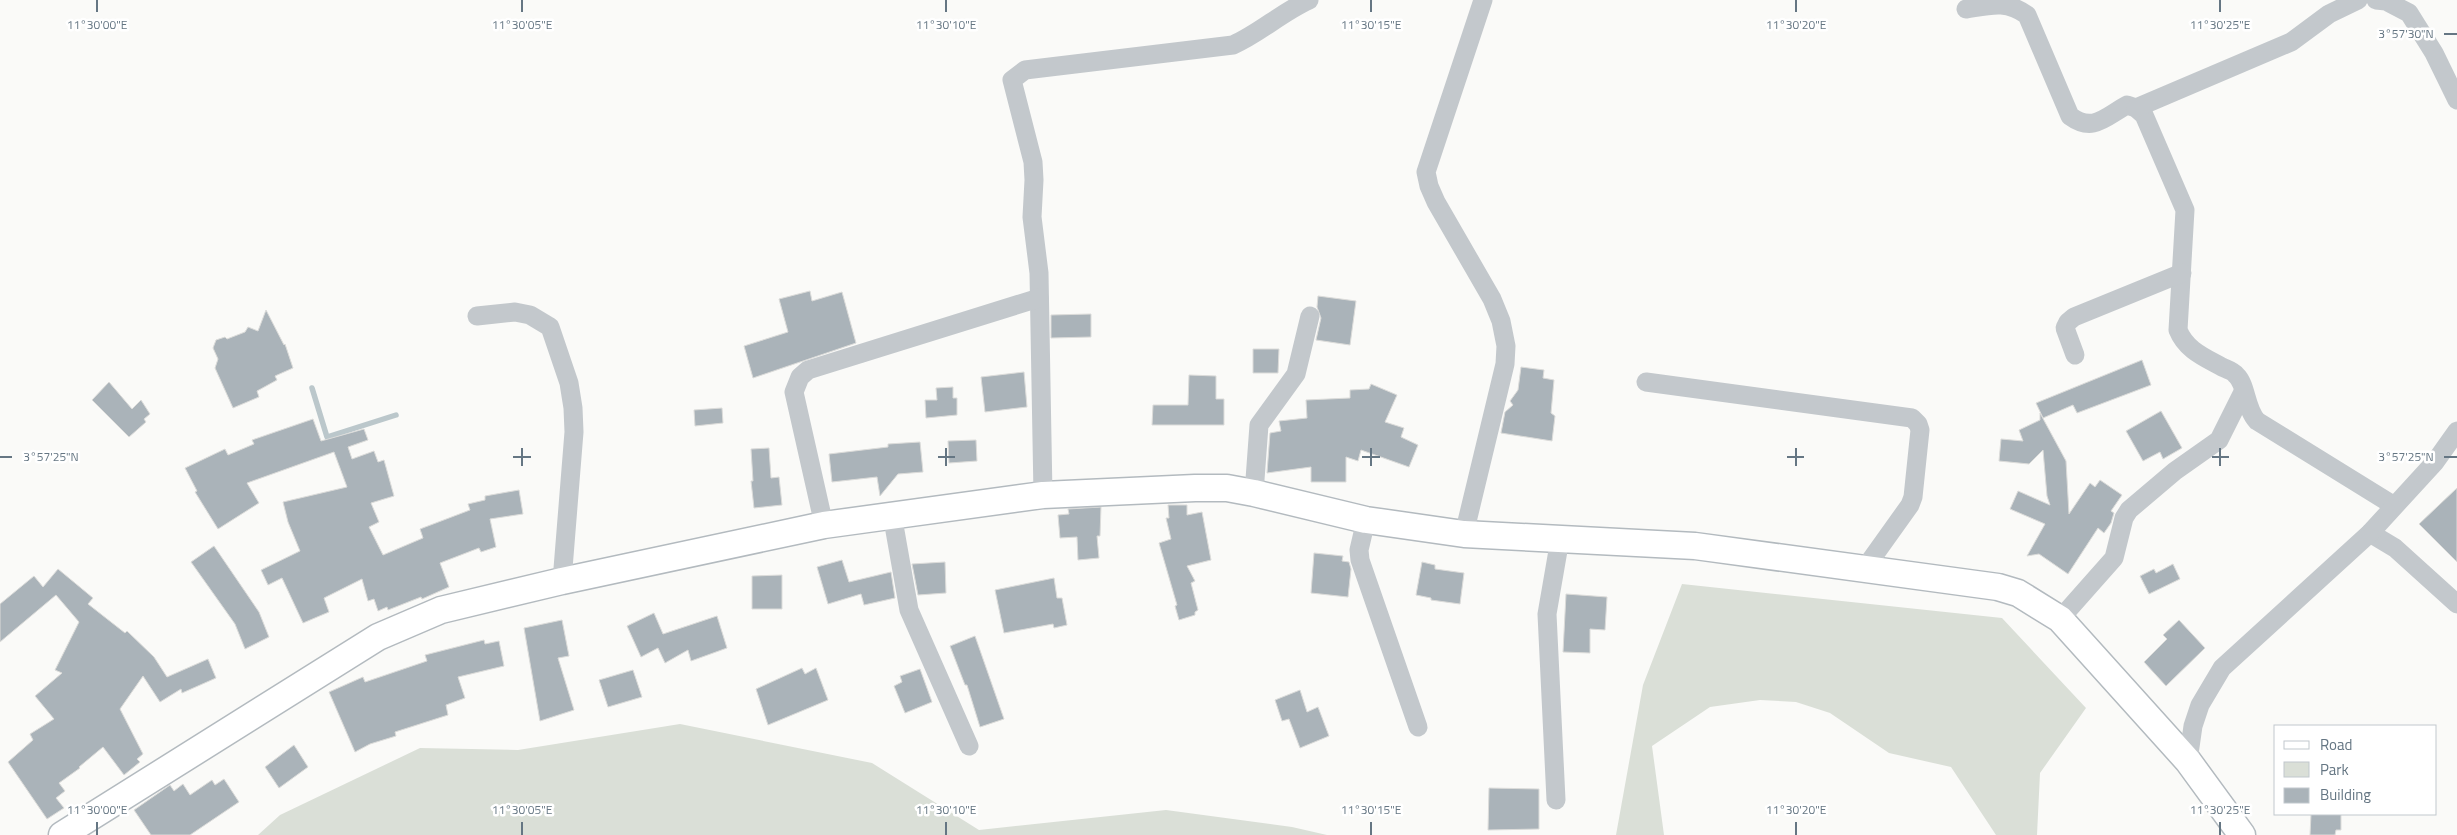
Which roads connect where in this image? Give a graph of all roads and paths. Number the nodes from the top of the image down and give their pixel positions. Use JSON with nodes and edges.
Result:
{"nodes":[{"id":1,"x":1309,"y":0,"type":"edge"},
{"id":2,"x":1484,"y":0,"type":"edge"},
{"id":3,"x":2358,"y":0,"type":"edge"},
{"id":4,"x":2376,"y":0,"type":"edge"},
{"id":5,"x":1966,"y":9,"type":"dead end"},
{"id":6,"x":2457,"y":100,"type":"edge"},
{"id":7,"x":2136,"y":108,"type":"junction"},
{"id":8,"x":2182,"y":273,"type":"junction"},
{"id":9,"x":1039,"y":298,"type":"junction"},
{"id":10,"x":477,"y":316,"type":"dead end"},
{"id":11,"x":1310,"y":316,"type":"dead end"},
{"id":12,"x":2075,"y":355,"type":"dead end"},
{"id":13,"x":1646,"y":382,"type":"dead end"},
{"id":14,"x":2243,"y":392,"type":"junction"},
{"id":15,"x":2457,"y":431,"type":"edge"},
{"id":16,"x":1254,"y":492,"type":"junction"},
{"id":17,"x":1042,"y":495,"type":"junction"},
{"id":18,"x":2393,"y":505,"type":"junction"},
{"id":19,"x":892,"y":514,"type":"junction"},
{"id":20,"x":1366,"y":520,"type":"junction"},
{"id":21,"x":824,"y":525,"type":"junction"},
{"id":22,"x":2370,"y":533,"type":"junction"},
{"id":23,"x":1464,"y":534,"type":"junction"},
{"id":24,"x":1560,"y":539,"type":"junction"},
{"id":25,"x":1865,"y":568,"type":"junction"},
{"id":26,"x":562,"y":581,"type":"junction"},
{"id":27,"x":2457,"y":604,"type":"edge"},
{"id":28,"x":2060,"y":619,"type":"junction"},
{"id":29,"x":1418,"y":727,"type":"dead end"},
{"id":30,"x":969,"y":746,"type":"dead end"},
{"id":31,"x":2188,"y":761,"type":"junction"},
{"id":32,"x":1556,"y":800,"type":"dead end"},
{"id":33,"x":62,"y":835,"type":"edge"},
{"id":34,"x":2242,"y":835,"type":"edge"}],
"edges":[{"from":1,"to":9,"type":"street"},
{"from":2,"to":23,"type":"street"},
{"from":3,"to":7,"type":"street"},
{"from":4,"to":6,"type":"street"},
{"from":5,"to":7,"type":"street"},
{"from":7,"to":8,"type":"street"},
{"from":8,"to":12,"type":"street"},
{"from":8,"to":14,"type":"street"},
{"from":9,"to":17,"type":"street"},
{"from":9,"to":21,"type":"street"},
{"from":10,"to":26,"type":"street"},
{"from":11,"to":16,"type":"street"},
{"from":13,"to":25,"type":"street"},
{"from":14,"to":18,"type":"street"},
{"from":14,"to":28,"type":"street"},
{"from":15,"to":18,"type":"street"},
{"from":16,"to":17,"type":"main road"},
{"from":16,"to":20,"type":"main road"},
{"from":17,"to":19,"type":"main road"},
{"from":18,"to":22,"type":"street"},
{"from":19,"to":21,"type":"main road"},
{"from":19,"to":30,"type":"street"},
{"from":20,"to":23,"type":"main road"},
{"from":20,"to":29,"type":"street"},
{"from":21,"to":26,"type":"main road"},
{"from":22,"to":27,"type":"street"},
{"from":22,"to":31,"type":"street"},
{"from":23,"to":24,"type":"main road"},
{"from":24,"to":25,"type":"main road"},
{"from":24,"to":32,"type":"street"},
{"from":25,"to":28,"type":"main road"},
{"from":26,"to":33,"type":"main road"},
{"from":28,"to":31,"type":"main road"},
{"from":31,"to":34,"type":"main road"}]}
